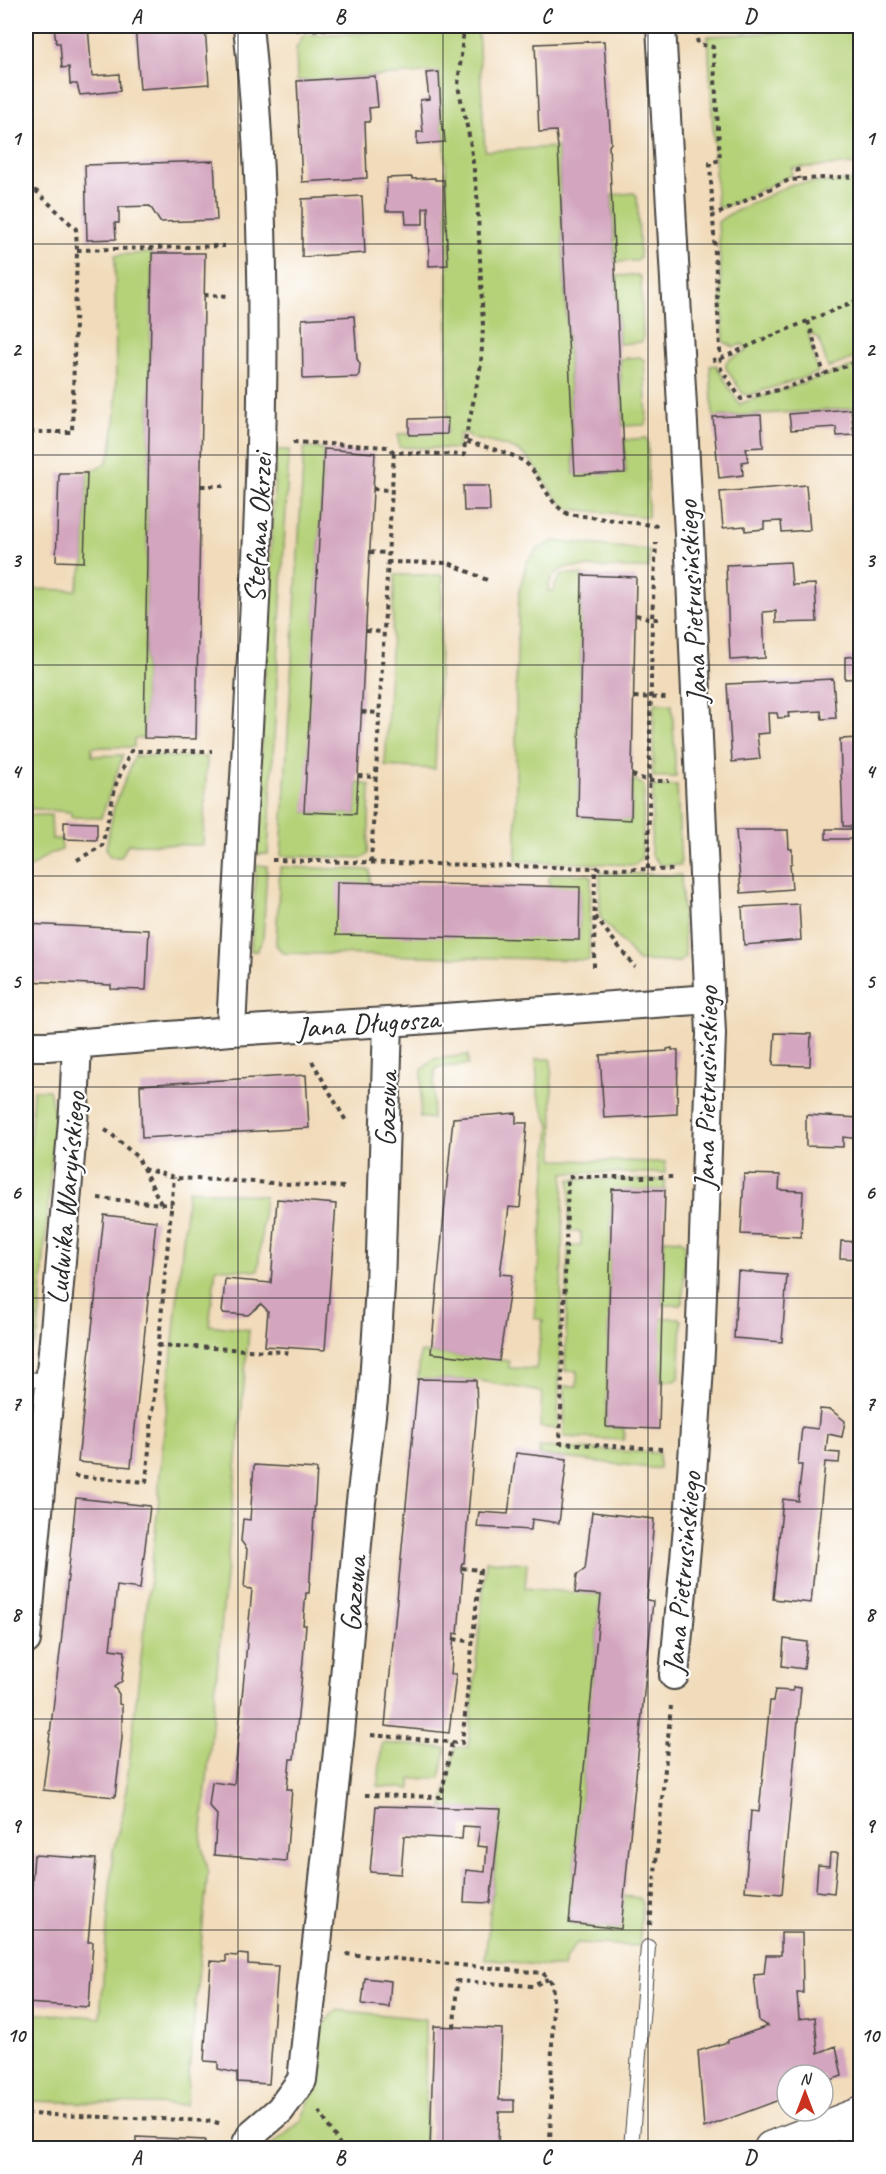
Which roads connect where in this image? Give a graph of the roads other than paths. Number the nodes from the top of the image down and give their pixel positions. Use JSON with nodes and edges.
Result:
{"nodes":[{"id":1,"x":248,"y":26,"type":"edge"},
{"id":2,"x":673,"y":30,"type":"edge"},
{"id":3,"x":710,"y":999,"type":"junction"},
{"id":4,"x":388,"y":1022,"type":"junction"},
{"id":5,"x":231,"y":1031,"type":"junction"},
{"id":6,"x":77,"y":1043,"type":"junction"},
{"id":7,"x":26,"y":1046,"type":"edge"},
{"id":8,"x":38,"y":1380,"type":"edge"},
{"id":9,"x":26,"y":1640,"type":"edge"},
{"id":10,"x":674,"y":1676,"type":"road end"},
{"id":11,"x":648,"y":1947,"type":"road end"},
{"id":12,"x":850,"y":2128,"type":"edge"},
{"id":13,"x":249,"y":2138,"type":"road end"},
{"id":14,"x":631,"y":2148,"type":"edge"},
{"id":15,"x":771,"y":2148,"type":"edge"}],
"edges":[{"from":1,"to":5,"type":"street","name":"Stefana Okrzei"},
{"from":2,"to":3,"type":"street","name":"Jana Pietrusińskiego"},
{"from":3,"to":4,"type":"street","name":"Jana Długosza"},
{"from":3,"to":10,"type":"street","name":"Jana Pietrusińskiego"},
{"from":4,"to":5,"type":"street","name":"Jana Długosza"},
{"from":4,"to":13,"type":"street","name":"Gazowa"},
{"from":5,"to":6,"type":"street","name":"Jana Długosza"},
{"from":6,"to":7,"type":"street","name":"Jana Długosza"},
{"from":6,"to":8,"type":"street","name":"Ludwika Waryńskiego"},
{"from":8,"to":9,"type":"street","name":"Ludwika Waryńskiego"},
{"from":11,"to":14,"type":"lane"},
{"from":12,"to":15,"type":"main road"}]}
